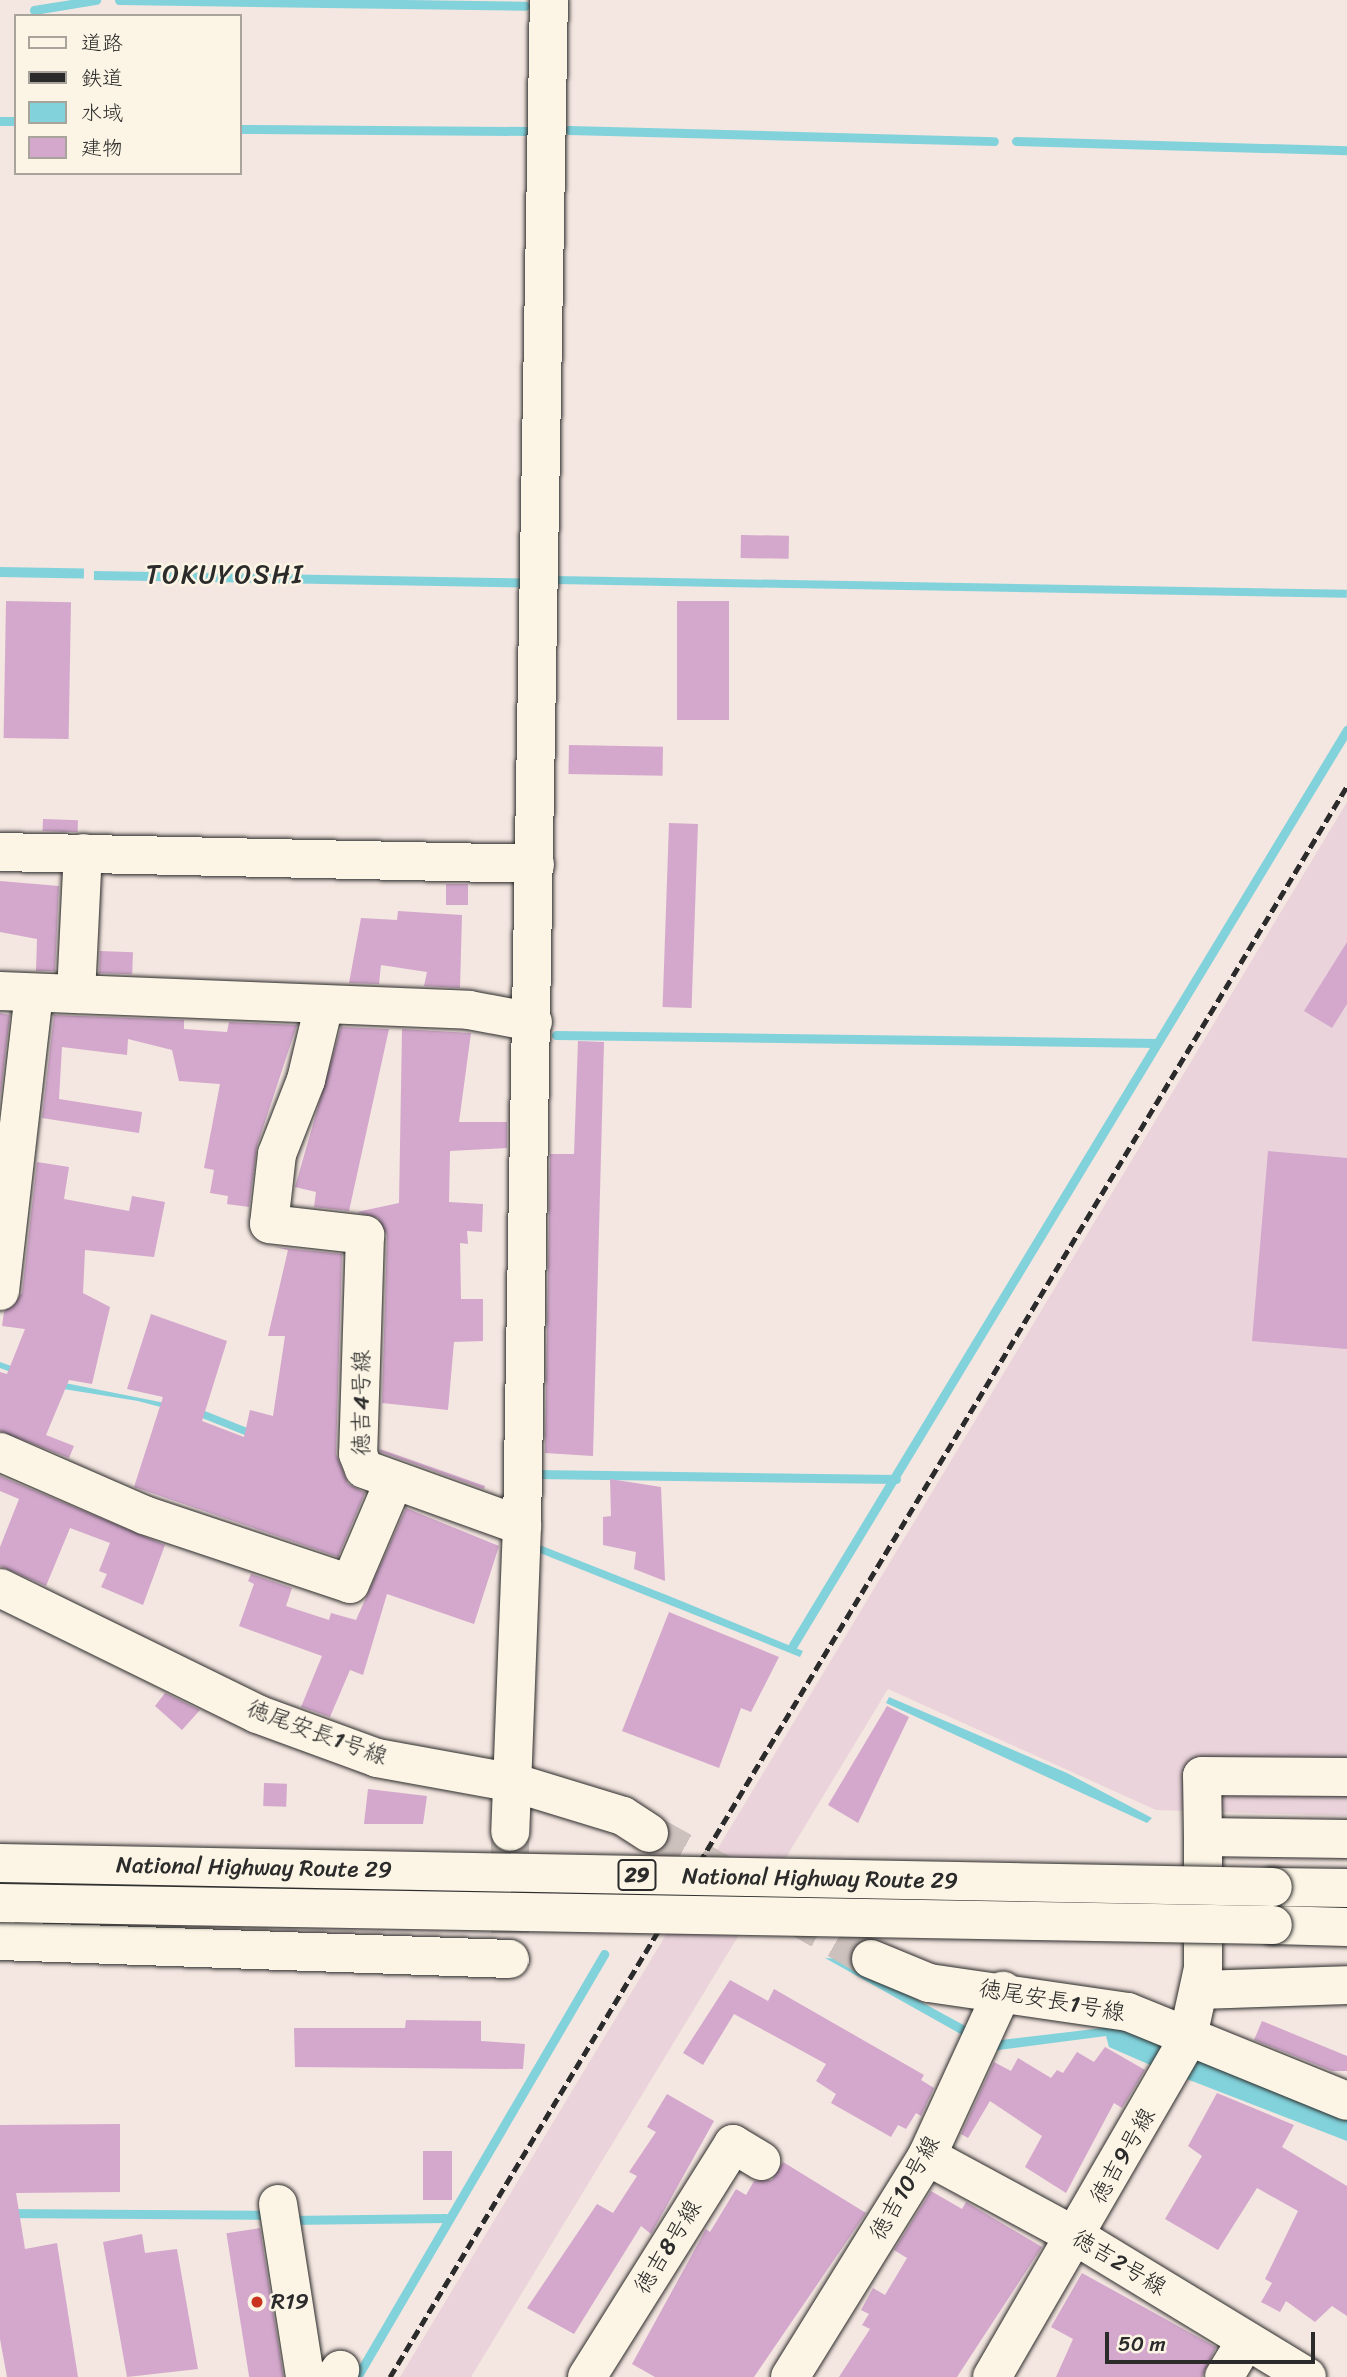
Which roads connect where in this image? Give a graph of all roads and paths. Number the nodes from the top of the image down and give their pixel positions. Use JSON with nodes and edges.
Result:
{"nodes":[{"id":1,"x":549,"y":0,"type":"edge"},
{"id":2,"x":0,"y":852,"type":"edge"},
{"id":3,"x":83,"y":853,"type":"junction"},
{"id":4,"x":536,"y":864,"type":"junction"},
{"id":5,"x":17,"y":992,"type":"edge"},
{"id":6,"x":76,"y":994,"type":"junction"},
{"id":7,"x":324,"y":1005,"type":"junction"},
{"id":8,"x":533,"y":1022,"type":"junction"},
{"id":9,"x":7,"y":1167,"type":"edge"},
{"id":10,"x":3,"y":1245,"type":"edge"},
{"id":11,"x":0,"y":1291,"type":"edge"},
{"id":12,"x":0,"y":1452,"type":"edge"},
{"id":13,"x":394,"y":1481,"type":"junction"},
{"id":14,"x":522,"y":1526,"type":"junction"},
{"id":15,"x":0,"y":1588,"type":"edge"},
{"id":16,"x":1347,"y":1777,"type":"edge"},
{"id":17,"x":515,"y":1783,"type":"junction"},
{"id":18,"x":510,"y":1832,"type":"tunnel mouth"},
{"id":19,"x":649,"y":1833,"type":"tunnel mouth"},
{"id":20,"x":1203,"y":1837,"type":"junction"},
{"id":21,"x":1347,"y":1839,"type":"edge"},
{"id":22,"x":0,"y":1863,"type":"edge"},
{"id":23,"x":1347,"y":1888,"type":"edge"},
{"id":24,"x":0,"y":1903,"type":"edge"},
{"id":25,"x":1347,"y":1927,"type":"edge"},
{"id":26,"x":0,"y":1941,"type":"edge"},
{"id":27,"x":510,"y":1959,"type":"dead end"},
{"id":28,"x":871,"y":1959,"type":"tunnel mouth"},
{"id":29,"x":1347,"y":1985,"type":"edge"},
{"id":30,"x":1200,"y":1990,"type":"junction"},
{"id":31,"x":1003,"y":1991,"type":"junction"},
{"id":32,"x":1179,"y":2056,"type":"junction"},
{"id":33,"x":1347,"y":2101,"type":"edge"},
{"id":34,"x":926,"y":2156,"type":"junction"},
{"id":35,"x":761,"y":2161,"type":"dead end"},
{"id":36,"x":278,"y":2204,"type":"dead end"},
{"id":37,"x":1077,"y":2236,"type":"junction"},
{"id":38,"x":1245,"y":2342,"type":"junction"},
{"id":39,"x":600,"y":2373,"type":"edge"},
{"id":40,"x":327,"y":2375,"type":"edge"},
{"id":41,"x":790,"y":2377,"type":"edge"},
{"id":42,"x":992,"y":2377,"type":"edge"},
{"id":43,"x":1224,"y":2377,"type":"edge"},
{"id":44,"x":1307,"y":2377,"type":"edge"}],
"edges":[{"from":1,"to":4,"type":"main road"},
{"from":2,"to":3,"type":"main road"},
{"from":3,"to":4,"type":"main road"},
{"from":3,"to":6,"type":"main road"},
{"from":4,"to":8,"type":"main road"},
{"from":5,"to":6,"type":"main road"},
{"from":5,"to":9,"type":"main road"},
{"from":6,"to":7,"type":"main road"},
{"from":7,"to":8,"type":"main road"},
{"from":7,"to":13,"type":"main road","name":"徳吉4号線"},
{"from":8,"to":14,"type":"main road"},
{"from":9,"to":10,"type":"main road"},
{"from":10,"to":11,"type":"main road"},
{"from":12,"to":13,"type":"main road"},
{"from":13,"to":14,"type":"main road","name":"徳吉4号線"},
{"from":14,"to":17,"type":"main road"},
{"from":15,"to":17,"type":"main road","name":"徳尾安長1号線"},
{"from":16,"to":20,"type":"main road","name":"徳吉9号線"},
{"from":17,"to":18,"type":"main road"},
{"from":17,"to":19,"type":"main road","name":"徳尾安長1号線"},
{"from":20,"to":21,"type":"main road"},
{"from":20,"to":30,"type":"main road","name":"徳吉9号線"},
{"from":22,"to":23,"type":"main road","name":"National Highway Route 29","number":"29","bridge":true},
{"from":24,"to":25,"type":"main road","name":"National Highway Route 29","number":"29","bridge":true},
{"from":26,"to":27,"type":"main road"},
{"from":28,"to":31,"type":"main road","name":"徳尾安長1号線"},
{"from":29,"to":30,"type":"main road"},
{"from":30,"to":32,"type":"main road","name":"徳吉9号線"},
{"from":31,"to":32,"type":"main road","name":"徳尾安長1号線"},
{"from":31,"to":34,"type":"main road","name":"徳吉10号線"},
{"from":32,"to":33,"type":"main road","name":"徳尾安長1号線"},
{"from":32,"to":37,"type":"main road","name":"徳吉9号線"},
{"from":34,"to":37,"type":"main road","name":"徳吉2号線"},
{"from":34,"to":41,"type":"main road","name":"徳吉10号線"},
{"from":35,"to":39,"type":"main road","name":"徳吉8号線"},
{"from":36,"to":40,"type":"main road"},
{"from":37,"to":38,"type":"main road","name":"徳吉2号線"},
{"from":37,"to":42,"type":"main road","name":"徳吉9号線"},
{"from":38,"to":43,"type":"main road"},
{"from":38,"to":44,"type":"main road","name":"徳吉2号線"}]}
